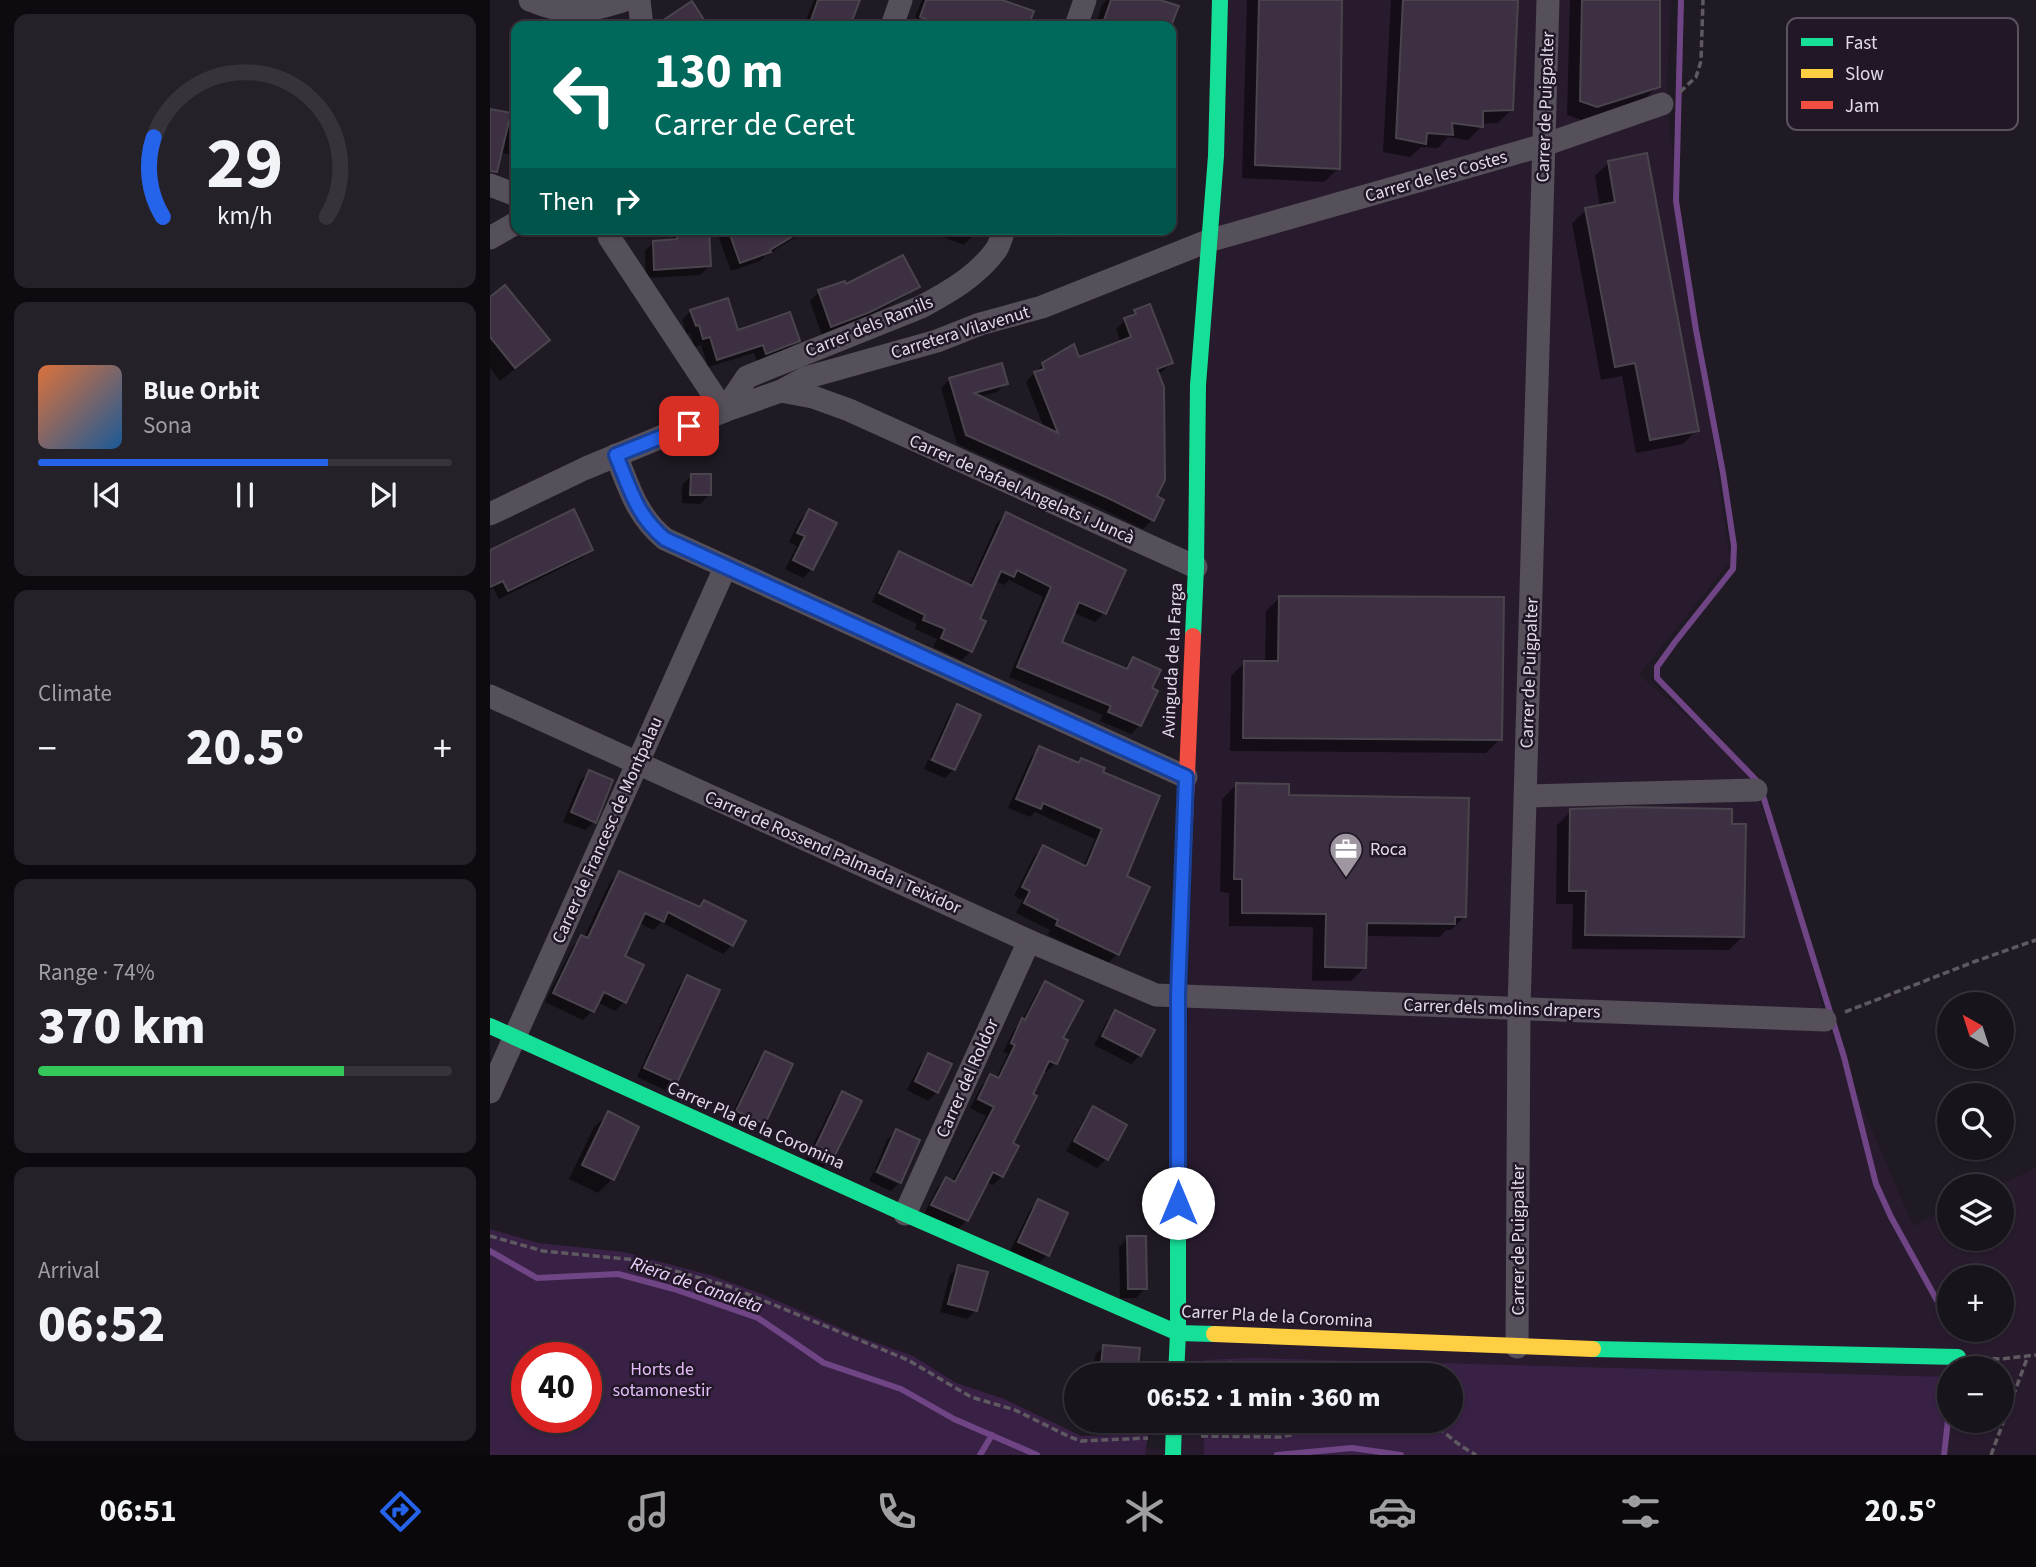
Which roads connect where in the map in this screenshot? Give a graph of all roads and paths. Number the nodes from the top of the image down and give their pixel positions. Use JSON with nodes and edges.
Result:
{"nodes":[{"id":1,"x":530,"y":0,"type":"edge"},
{"id":2,"x":625,"y":0,"type":"edge"},
{"id":3,"x":639,"y":0,"type":"edge"},
{"id":4,"x":901,"y":0,"type":"edge"},
{"id":5,"x":1220,"y":0,"type":"edge"},
{"id":6,"x":1548,"y":0,"type":"edge"},
{"id":7,"x":1703,"y":0,"type":"edge"},
{"id":8,"x":641,"y":21,"type":"edge"},
{"id":9,"x":894,"y":21,"type":"edge"},
{"id":10,"x":1662,"y":104,"type":"joint"},
{"id":11,"x":1544,"y":145,"type":"junction"},
{"id":12,"x":490,"y":184,"type":"edge"},
{"id":13,"x":511,"y":193,"type":"edge"},
{"id":14,"x":511,"y":226,"type":"edge"},
{"id":15,"x":609,"y":235,"type":"edge"},
{"id":16,"x":1002,"y":235,"type":"edge"},
{"id":17,"x":490,"y":238,"type":"edge"},
{"id":18,"x":1208,"y":241,"type":"junction"},
{"id":19,"x":859,"y":363,"type":"junction"},
{"id":20,"x":781,"y":391,"type":"junction"},
{"id":21,"x":849,"y":410,"type":"junction"},
{"id":22,"x":724,"y":411,"type":"junction"},
{"id":23,"x":616,"y":455,"type":"junction"},
{"id":24,"x":490,"y":514,"type":"edge"},
{"id":25,"x":1196,"y":567,"type":"junction"},
{"id":26,"x":725,"y":568,"type":"junction"},
{"id":27,"x":490,"y":696,"type":"edge"},
{"id":28,"x":637,"y":764,"type":"junction"},
{"id":29,"x":1186,"y":777,"type":"junction"},
{"id":30,"x":1756,"y":790,"type":"dead end"},
{"id":31,"x":1525,"y":796,"type":"junction"},
{"id":32,"x":2036,"y":940,"type":"edge"},
{"id":33,"x":1029,"y":941,"type":"junction"},
{"id":34,"x":1178,"y":995,"type":"junction"},
{"id":35,"x":1519,"y":1009,"type":"junction"},
{"id":36,"x":1825,"y":1020,"type":"joint"},
{"id":37,"x":490,"y":1026,"type":"edge"},
{"id":38,"x":514,"y":1037,"type":"junction"},
{"id":39,"x":490,"y":1093,"type":"edge"},
{"id":40,"x":905,"y":1214,"type":"junction"},
{"id":41,"x":490,"y":1236,"type":"edge"},
{"id":42,"x":1178,"y":1333,"type":"junction"},
{"id":43,"x":1517,"y":1347,"type":"junction"},
{"id":44,"x":2028,"y":1356,"type":"junction"},
{"id":45,"x":2036,"y":1356,"type":"edge"},
{"id":46,"x":1937,"y":1357,"type":"edge"},
{"id":47,"x":2014,"y":1358,"type":"edge"},
{"id":48,"x":1177,"y":1363,"type":"edge"},
{"id":49,"x":1143,"y":1433,"type":"edge"},
{"id":50,"x":1174,"y":1433,"type":"edge"},
{"id":51,"x":1228,"y":1433,"type":"edge"},
{"id":52,"x":1299,"y":1433,"type":"edge"},
{"id":53,"x":1445,"y":1433,"type":"edge"},
{"id":54,"x":1173,"y":1455,"type":"edge"},
{"id":55,"x":1476,"y":1455,"type":"edge"},
{"id":56,"x":1992,"y":1455,"type":"edge"}],
"edges":[{"from":1,"to":2,"type":"street"},
{"from":3,"to":8,"type":"street"},
{"from":4,"to":9,"type":"street"},
{"from":5,"to":18,"type":"street"},
{"from":6,"to":11,"type":"street","name":"Carrer de Puigpalter"},
{"from":7,"to":10,"type":"path"},
{"from":10,"to":11,"type":"street","name":"Carrer de les Costes"},
{"from":11,"to":18,"type":"street","name":"Carrer de les Costes"},
{"from":11,"to":31,"type":"street","name":"Carrer de Puigpalter"},
{"from":12,"to":13,"type":"street"},
{"from":14,"to":17,"type":"street"},
{"from":15,"to":22,"type":"street"},
{"from":16,"to":22,"type":"street","name":"Carrer dels Ramils"},
{"from":18,"to":19,"type":"street","name":"Carretera Vilavenut"},
{"from":18,"to":25,"type":"street","name":"Avinguda de la Farga"},
{"from":19,"to":20,"type":"street","name":"Carretera Vilavenut"},
{"from":19,"to":21,"type":"street"},
{"from":20,"to":21,"type":"street","name":"Carrer de Rafael Angelats i Juncà"},
{"from":20,"to":22,"type":"street","name":"Carretera Vilavenut"},
{"from":21,"to":25,"type":"street","name":"Carrer de Rafael Angelats i Juncà"},
{"from":22,"to":23,"type":"street","name":"Carretera Vilavenut"},
{"from":23,"to":24,"type":"street","name":"Carretera Vilavenut"},
{"from":23,"to":26,"type":"street"},
{"from":25,"to":29,"type":"street","name":"Avinguda de la Farga"},
{"from":26,"to":28,"type":"street","name":"Carrer de Francesc de Montpalau"},
{"from":26,"to":29,"type":"street"},
{"from":27,"to":28,"type":"street","name":"Carrer de Rossend Palmada i Teixidor"},
{"from":28,"to":33,"type":"street","name":"Carrer de Rossend Palmada i Teixidor"},
{"from":28,"to":38,"type":"street","name":"Carrer de Francesc de Montpalau"},
{"from":29,"to":34,"type":"street","name":"Avinguda de la Farga"},
{"from":30,"to":31,"type":"street"},
{"from":31,"to":35,"type":"street","name":"Carrer de Puigpalter"},
{"from":32,"to":36,"type":"path"},
{"from":33,"to":34,"type":"street","name":"Carrer de Rossend Palmada i Teixidor"},
{"from":33,"to":40,"type":"street","name":"Carrer del Roldor"},
{"from":34,"to":35,"type":"street","name":"Carrer dels molins drapers"},
{"from":34,"to":42,"type":"street","name":"Avinguda de la Farga"},
{"from":35,"to":36,"type":"street","name":"Carrer dels molins drapers"},
{"from":35,"to":43,"type":"street","name":"Carrer de Puigpalter"},
{"from":37,"to":38,"type":"street","name":"Carrer Pla de la Coromina"},
{"from":38,"to":39,"type":"street","name":"Carrer de Francesc de Montpalau"},
{"from":38,"to":40,"type":"street","name":"Carrer Pla de la Coromina"},
{"from":40,"to":42,"type":"street","name":"Carrer Pla de la Coromina"},
{"from":41,"to":49,"type":"path"},
{"from":42,"to":43,"type":"street","name":"Carrer Pla de la Coromina"},
{"from":42,"to":48,"type":"street","name":"Avinguda de la Farga"},
{"from":43,"to":46,"type":"street","name":"Carrer Pla de la Coromina"},
{"from":44,"to":45,"type":"path"},
{"from":44,"to":47,"type":"path"},
{"from":44,"to":56,"type":"path"},
{"from":50,"to":54,"type":"street"},
{"from":51,"to":52,"type":"path"},
{"from":53,"to":55,"type":"path"}]}
